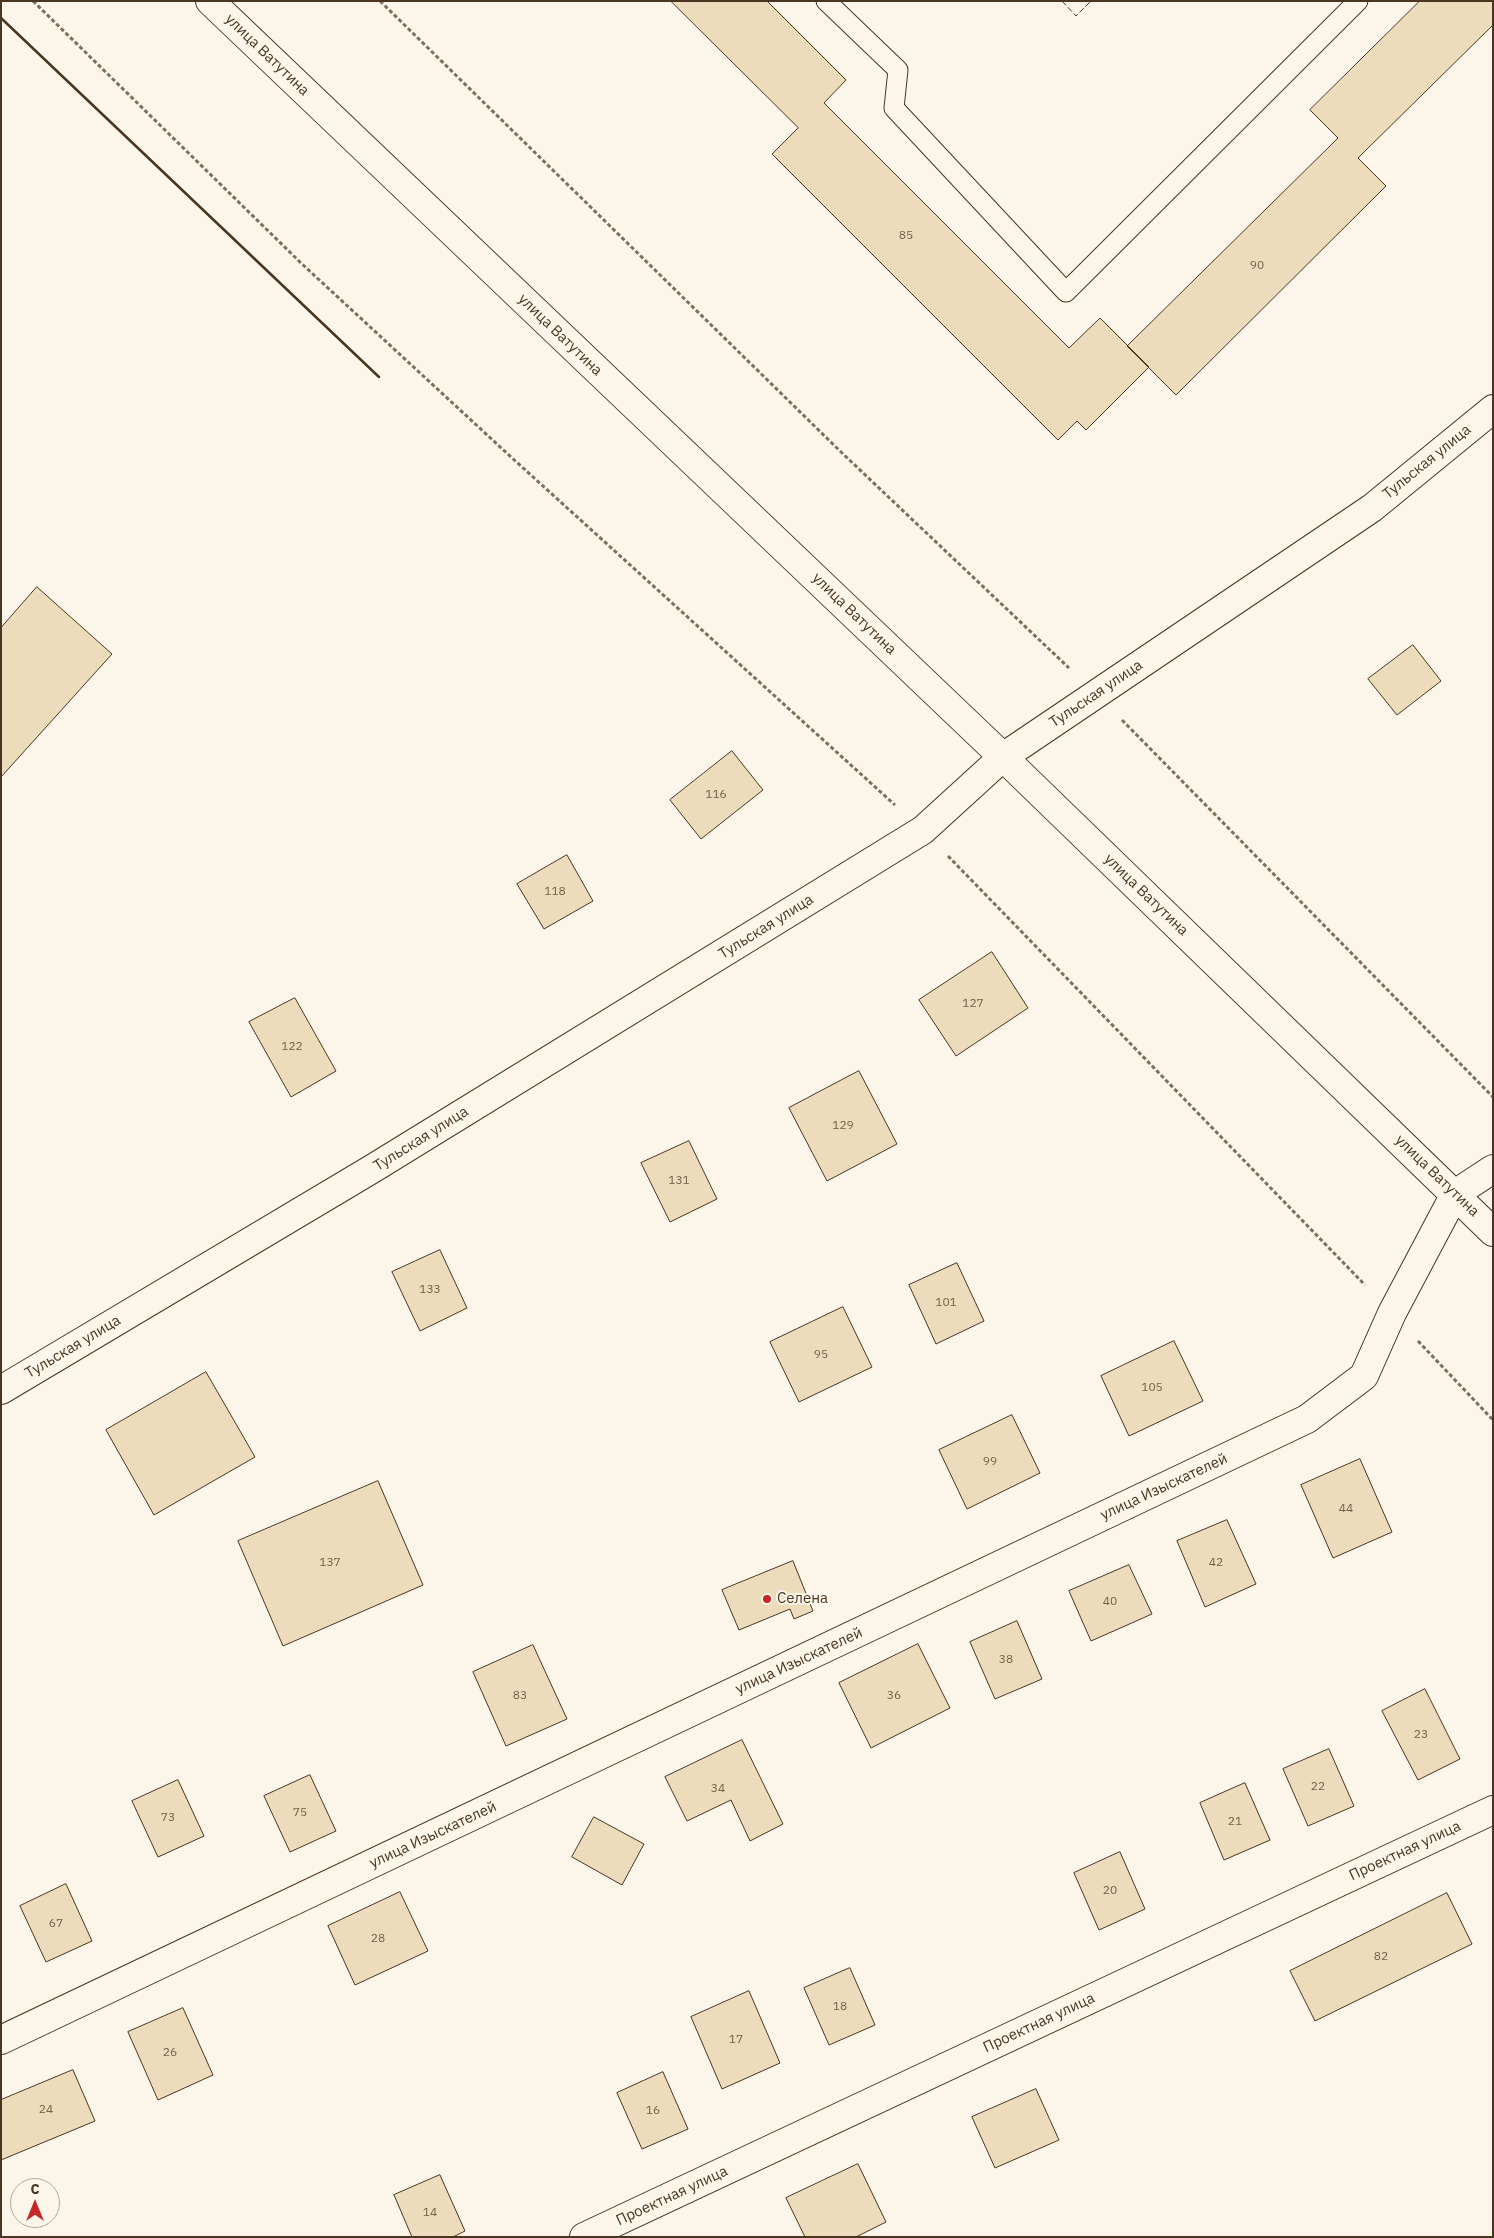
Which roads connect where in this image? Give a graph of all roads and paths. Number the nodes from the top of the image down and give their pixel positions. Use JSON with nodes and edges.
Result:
{"nodes":[{"id":1,"x":33,"y":1,"type":"edge"},
{"id":2,"x":210,"y":1,"type":"edge"},
{"id":3,"x":380,"y":1,"type":"edge"},
{"id":4,"x":826,"y":1,"type":"edge"},
{"id":5,"x":1358,"y":1,"type":"edge"},
{"id":6,"x":1493,"y":409,"type":"edge"},
{"id":7,"x":1096,"y":694,"type":"junction"},
{"id":8,"x":1003,"y":757,"type":"junction"},
{"id":9,"x":923,"y":830,"type":"junction"},
{"id":10,"x":1493,"y":1096,"type":"edge"},
{"id":11,"x":1493,"y":1169,"type":"edge"},
{"id":12,"x":1455,"y":1194,"type":"junction"},
{"id":13,"x":1493,"y":1232,"type":"edge"},
{"id":14,"x":1392,"y":1313,"type":"junction"},
{"id":15,"x":1,"y":1390,"type":"edge"},
{"id":16,"x":1493,"y":1420,"type":"edge"},
{"id":17,"x":1493,"y":1810,"type":"edge"},
{"id":18,"x":1,"y":2040,"type":"edge"},
{"id":19,"x":584,"y":2237,"type":"edge"}],
"edges":[{"from":1,"to":9,"type":"path"},
{"from":2,"to":8,"type":"street","name":"улица Ватутина"},
{"from":3,"to":7,"type":"path"},
{"from":4,"to":5,"type":"lane"},
{"from":6,"to":7,"type":"street","name":"Тульская улица"},
{"from":7,"to":8,"type":"street","name":"Тульская улица"},
{"from":7,"to":10,"type":"path"},
{"from":8,"to":9,"type":"street","name":"Тульская улица"},
{"from":8,"to":12,"type":"street","name":"улица Ватутина"},
{"from":9,"to":14,"type":"path"},
{"from":9,"to":15,"type":"street","name":"Тульская улица"},
{"from":11,"to":12,"type":"street","name":"улица Изыскателей"},
{"from":12,"to":13,"type":"street","name":"улица Ватутина"},
{"from":12,"to":14,"type":"street","name":"улица Изыскателей"},
{"from":14,"to":16,"type":"path"},
{"from":14,"to":18,"type":"street","name":"улица Изыскателей"},
{"from":17,"to":19,"type":"street","name":"Проектная улица"}]}
